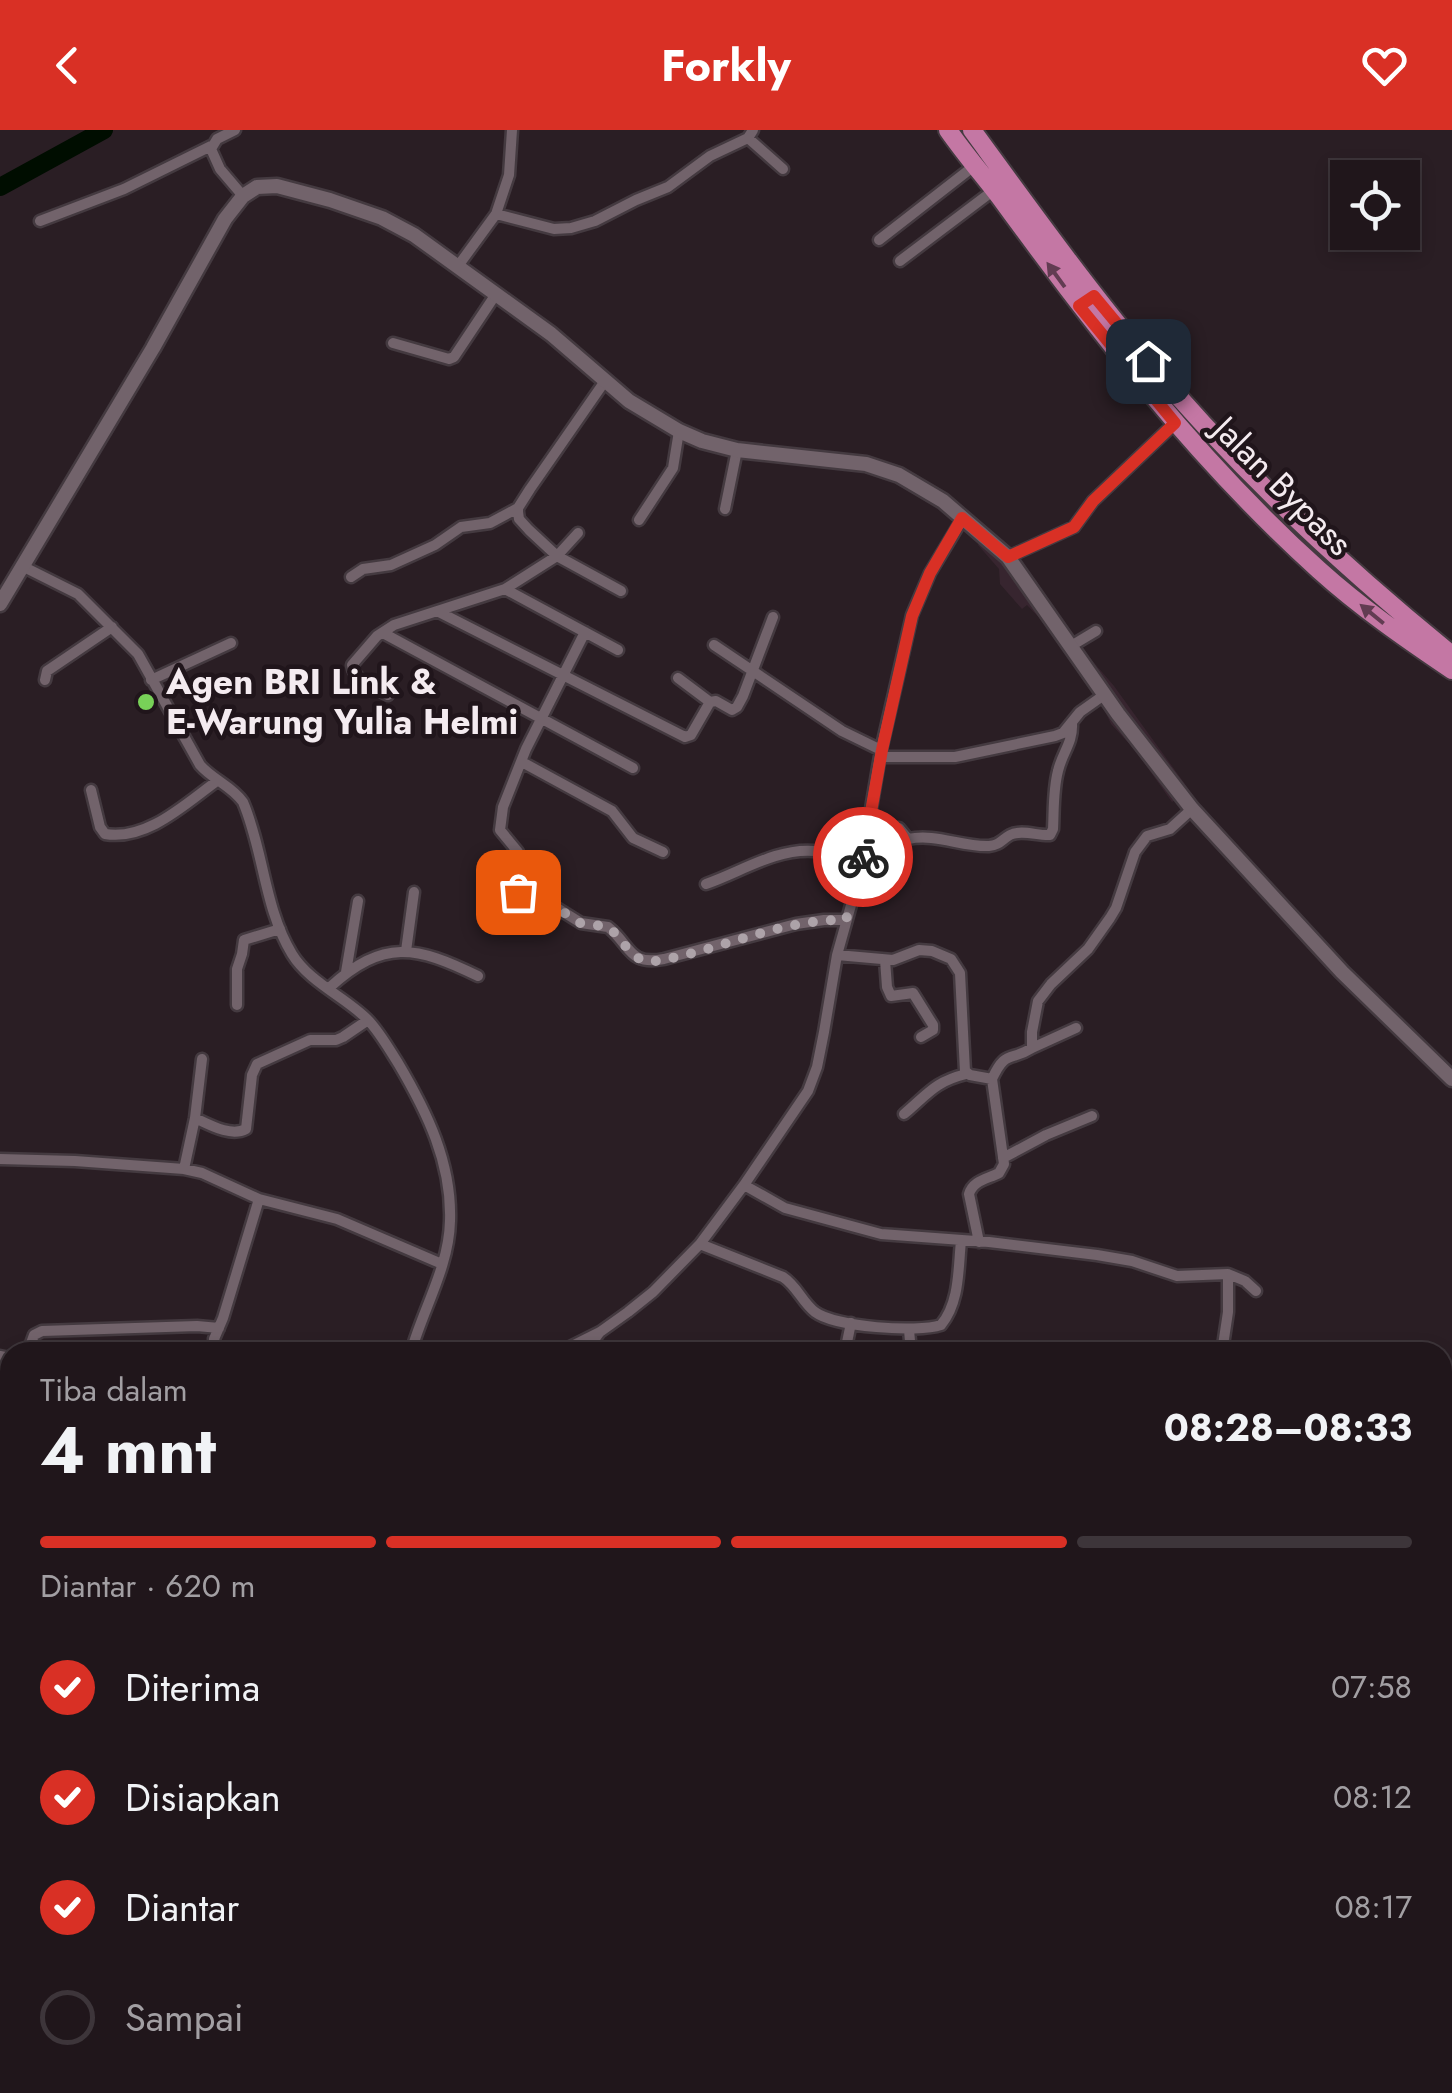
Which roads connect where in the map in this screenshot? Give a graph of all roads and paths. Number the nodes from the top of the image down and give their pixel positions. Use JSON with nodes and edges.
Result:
{"nodes":[{"id":1,"x":235,"y":130,"type":"edge"},
{"id":2,"x":512,"y":130,"type":"edge"},
{"id":3,"x":948,"y":130,"type":"edge"},
{"id":4,"x":972,"y":130,"type":"edge"},
{"id":5,"x":750,"y":134,"type":"edge"},
{"id":6,"x":211,"y":146,"type":"junction"},
{"id":7,"x":974,"y":166,"type":"junction"},
{"id":8,"x":782,"y":169,"type":"dead end"},
{"id":9,"x":994,"y":190,"type":"junction"},
{"id":10,"x":243,"y":196,"type":"junction"},
{"id":11,"x":496,"y":214,"type":"junction"},
{"id":12,"x":40,"y":222,"type":"dead end"},
{"id":13,"x":879,"y":240,"type":"dead end"},
{"id":14,"x":900,"y":262,"type":"dead end"},
{"id":15,"x":458,"y":266,"type":"junction"},
{"id":16,"x":496,"y":294,"type":"junction"},
{"id":17,"x":1086,"y":301,"type":"junction"},
{"id":18,"x":393,"y":343,"type":"dead end"},
{"id":19,"x":604,"y":381,"type":"junction"},
{"id":20,"x":1175,"y":423,"type":"junction"},
{"id":21,"x":679,"y":431,"type":"junction"},
{"id":22,"x":736,"y":450,"type":"junction"},
{"id":23,"x":518,"y":508,"type":"junction"},
{"id":24,"x":725,"y":509,"type":"dead end"},
{"id":25,"x":962,"y":518,"type":"junction"},
{"id":26,"x":638,"y":520,"type":"dead end"},
{"id":27,"x":578,"y":533,"type":"dead end"},
{"id":28,"x":557,"y":556,"type":"junction"},
{"id":29,"x":1008,"y":557,"type":"junction"},
{"id":30,"x":24,"y":567,"type":"junction"},
{"id":31,"x":351,"y":578,"type":"dead end"},
{"id":32,"x":506,"y":589,"type":"junction"},
{"id":33,"x":620,"y":591,"type":"dead end"},
{"id":34,"x":0,"y":604,"type":"edge"},
{"id":35,"x":437,"y":610,"type":"junction"},
{"id":36,"x":774,"y":617,"type":"dead end"},
{"id":37,"x":112,"y":626,"type":"junction"},
{"id":38,"x":1096,"y":631,"type":"dead end"},
{"id":39,"x":585,"y":632,"type":"junction"},
{"id":40,"x":383,"y":633,"type":"junction"},
{"id":41,"x":232,"y":643,"type":"dead end"},
{"id":42,"x":714,"y":646,"type":"dead end"},
{"id":43,"x":1071,"y":646,"type":"junction"},
{"id":44,"x":618,"y":650,"type":"dead end"},
{"id":45,"x":1452,"y":655,"type":"edge"},
{"id":46,"x":1452,"y":670,"type":"edge"},
{"id":47,"x":753,"y":672,"type":"junction"},
{"id":48,"x":563,"y":677,"type":"junction"},
{"id":49,"x":678,"y":678,"type":"dead end"},
{"id":50,"x":45,"y":680,"type":"dead end"},
{"id":51,"x":151,"y":680,"type":"junction"},
{"id":52,"x":1104,"y":694,"type":"junction"},
{"id":53,"x":388,"y":695,"type":"dead end"},
{"id":54,"x":710,"y":702,"type":"junction"},
{"id":55,"x":543,"y":718,"type":"junction"},
{"id":56,"x":1072,"y":724,"type":"junction"},
{"id":57,"x":881,"y":753,"type":"junction"},
{"id":58,"x":522,"y":762,"type":"junction"},
{"id":59,"x":633,"y":768,"type":"dead end"},
{"id":60,"x":217,"y":781,"type":"junction"},
{"id":61,"x":91,"y":790,"type":"dead end"},
{"id":62,"x":1192,"y":809,"type":"junction"},
{"id":63,"x":868,"y":828,"type":"junction"},
{"id":64,"x":663,"y":852,"type":"dead end"},
{"id":65,"x":863,"y":860,"type":"junction"},
{"id":66,"x":706,"y":884,"type":"dead end"},
{"id":67,"x":414,"y":892,"type":"dead end"},
{"id":68,"x":358,"y":902,"type":"dead end"},
{"id":69,"x":846,"y":920,"type":"junction"},
{"id":70,"x":280,"y":930,"type":"junction"},
{"id":71,"x":406,"y":951,"type":"junction"},
{"id":72,"x":837,"y":955,"type":"junction"},
{"id":73,"x":885,"y":960,"type":"junction"},
{"id":74,"x":346,"y":972,"type":"junction"},
{"id":75,"x":478,"y":976,"type":"dead end"},
{"id":76,"x":329,"y":988,"type":"junction"},
{"id":77,"x":237,"y":1005,"type":"dead end"},
{"id":78,"x":368,"y":1020,"type":"junction"},
{"id":79,"x":1076,"y":1028,"type":"dead end"},
{"id":80,"x":921,"y":1037,"type":"dead end"},
{"id":81,"x":1032,"y":1048,"type":"junction"},
{"id":82,"x":202,"y":1059,"type":"dead end"},
{"id":83,"x":966,"y":1074,"type":"junction"},
{"id":84,"x":992,"y":1078,"type":"junction"},
{"id":85,"x":1452,"y":1080,"type":"edge"},
{"id":86,"x":904,"y":1114,"type":"dead end"},
{"id":87,"x":1092,"y":1116,"type":"dead end"},
{"id":88,"x":195,"y":1118,"type":"junction"},
{"id":89,"x":1003,"y":1158,"type":"junction"},
{"id":90,"x":0,"y":1159,"type":"edge"},
{"id":91,"x":184,"y":1169,"type":"junction"},
{"id":92,"x":744,"y":1185,"type":"junction"},
{"id":93,"x":260,"y":1199,"type":"junction"},
{"id":94,"x":962,"y":1241,"type":"junction"},
{"id":95,"x":979,"y":1242,"type":"junction"},
{"id":96,"x":700,"y":1244,"type":"junction"},
{"id":97,"x":442,"y":1264,"type":"junction"},
{"id":98,"x":1228,"y":1274,"type":"junction"},
{"id":99,"x":1256,"y":1291,"type":"dead end"},
{"id":100,"x":851,"y":1323,"type":"junction"},
{"id":101,"x":219,"y":1328,"type":"junction"},
{"id":102,"x":909,"y":1330,"type":"junction"},
{"id":103,"x":600,"y":1332,"type":"junction"},
{"id":104,"x":32,"y":1342,"type":"edge"},
{"id":105,"x":215,"y":1342,"type":"edge"},
{"id":106,"x":414,"y":1342,"type":"edge"},
{"id":107,"x":580,"y":1342,"type":"edge"},
{"id":108,"x":592,"y":1342,"type":"edge"},
{"id":109,"x":846,"y":1342,"type":"edge"},
{"id":110,"x":910,"y":1342,"type":"edge"},
{"id":111,"x":1224,"y":1342,"type":"edge"}],
"edges":[{"from":1,"to":6,"type":"street"},
{"from":2,"to":11,"type":"street"},
{"from":3,"to":7,"type":"highway","name":"Jalan Bypass"},
{"from":4,"to":17,"type":"highway","name":"Jalan Bypass"},
{"from":5,"to":8,"type":"street"},
{"from":5,"to":11,"type":"street"},
{"from":6,"to":10,"type":"street"},
{"from":6,"to":12,"type":"street"},
{"from":7,"to":9,"type":"highway","name":"Jalan Bypass"},
{"from":7,"to":13,"type":"street"},
{"from":9,"to":14,"type":"street"},
{"from":17,"to":9,"type":"highway","name":"Jalan Bypass","one_way":true},
{"from":10,"to":15,"type":"street"},
{"from":10,"to":30,"type":"street"},
{"from":11,"to":15,"type":"street"},
{"from":15,"to":16,"type":"street"},
{"from":16,"to":18,"type":"street"},
{"from":16,"to":19,"type":"street"},
{"from":17,"to":20,"type":"highway","name":"Jalan Bypass"},
{"from":17,"to":45,"type":"highway","name":"Jalan Bypass"},
{"from":19,"to":21,"type":"street"},
{"from":19,"to":23,"type":"street"},
{"from":20,"to":29,"type":"street"},
{"from":46,"to":20,"type":"highway","name":"Jalan Bypass","one_way":true},
{"from":21,"to":22,"type":"street"},
{"from":21,"to":26,"type":"street"},
{"from":22,"to":24,"type":"street"},
{"from":22,"to":25,"type":"street"},
{"from":23,"to":28,"type":"street"},
{"from":23,"to":31,"type":"street"},
{"from":25,"to":29,"type":"street"},
{"from":25,"to":57,"type":"street"},
{"from":27,"to":28,"type":"street"},
{"from":28,"to":32,"type":"street"},
{"from":28,"to":33,"type":"street"},
{"from":29,"to":43,"type":"street"},
{"from":30,"to":34,"type":"street"},
{"from":30,"to":37,"type":"street"},
{"from":32,"to":35,"type":"street"},
{"from":32,"to":39,"type":"street"},
{"from":35,"to":40,"type":"street"},
{"from":35,"to":48,"type":"street"},
{"from":36,"to":47,"type":"street"},
{"from":37,"to":50,"type":"street"},
{"from":37,"to":51,"type":"street"},
{"from":38,"to":43,"type":"street"},
{"from":39,"to":44,"type":"street"},
{"from":39,"to":48,"type":"street"},
{"from":40,"to":53,"type":"street"},
{"from":40,"to":55,"type":"street"},
{"from":41,"to":51,"type":"street"},
{"from":42,"to":47,"type":"street"},
{"from":43,"to":52,"type":"street"},
{"from":47,"to":54,"type":"street"},
{"from":47,"to":57,"type":"street"},
{"from":48,"to":54,"type":"street"},
{"from":48,"to":55,"type":"street"},
{"from":49,"to":54,"type":"street"},
{"from":51,"to":60,"type":"street"},
{"from":52,"to":56,"type":"street"},
{"from":52,"to":62,"type":"street"},
{"from":55,"to":58,"type":"street"},
{"from":55,"to":59,"type":"street"},
{"from":56,"to":57,"type":"street"},
{"from":56,"to":63,"type":"street"},
{"from":57,"to":63,"type":"street"},
{"from":58,"to":64,"type":"street"},
{"from":58,"to":69,"type":"street"},
{"from":60,"to":61,"type":"street"},
{"from":60,"to":70,"type":"street"},
{"from":62,"to":81,"type":"street"},
{"from":62,"to":85,"type":"street"},
{"from":63,"to":65,"type":"street"},
{"from":65,"to":66,"type":"street"},
{"from":65,"to":69,"type":"street"},
{"from":67,"to":71,"type":"street"},
{"from":68,"to":74,"type":"street"},
{"from":69,"to":72,"type":"street"},
{"from":70,"to":76,"type":"street"},
{"from":70,"to":77,"type":"street"},
{"from":71,"to":74,"type":"street"},
{"from":71,"to":75,"type":"street"},
{"from":72,"to":73,"type":"street"},
{"from":72,"to":92,"type":"street"},
{"from":73,"to":80,"type":"street"},
{"from":73,"to":83,"type":"street"},
{"from":74,"to":76,"type":"street"},
{"from":76,"to":78,"type":"street"},
{"from":78,"to":88,"type":"street"},
{"from":78,"to":97,"type":"street"},
{"from":79,"to":81,"type":"street"},
{"from":81,"to":84,"type":"street"},
{"from":82,"to":88,"type":"street"},
{"from":83,"to":84,"type":"street"},
{"from":83,"to":86,"type":"street"},
{"from":84,"to":89,"type":"street"},
{"from":87,"to":89,"type":"street"},
{"from":88,"to":91,"type":"street"},
{"from":89,"to":95,"type":"street"},
{"from":90,"to":91,"type":"street"},
{"from":91,"to":93,"type":"street"},
{"from":92,"to":94,"type":"street"},
{"from":92,"to":96,"type":"street"},
{"from":93,"to":97,"type":"street"},
{"from":93,"to":101,"type":"street"},
{"from":94,"to":95,"type":"street"},
{"from":94,"to":102,"type":"street"},
{"from":95,"to":98,"type":"street"},
{"from":96,"to":100,"type":"street"},
{"from":96,"to":103,"type":"street"},
{"from":97,"to":106,"type":"street"},
{"from":98,"to":99,"type":"street"},
{"from":98,"to":111,"type":"street"},
{"from":100,"to":102,"type":"street"},
{"from":100,"to":109,"type":"street"},
{"from":101,"to":104,"type":"street"},
{"from":101,"to":105,"type":"street"},
{"from":102,"to":110,"type":"street"},
{"from":103,"to":107,"type":"street"},
{"from":103,"to":108,"type":"street"}]}
